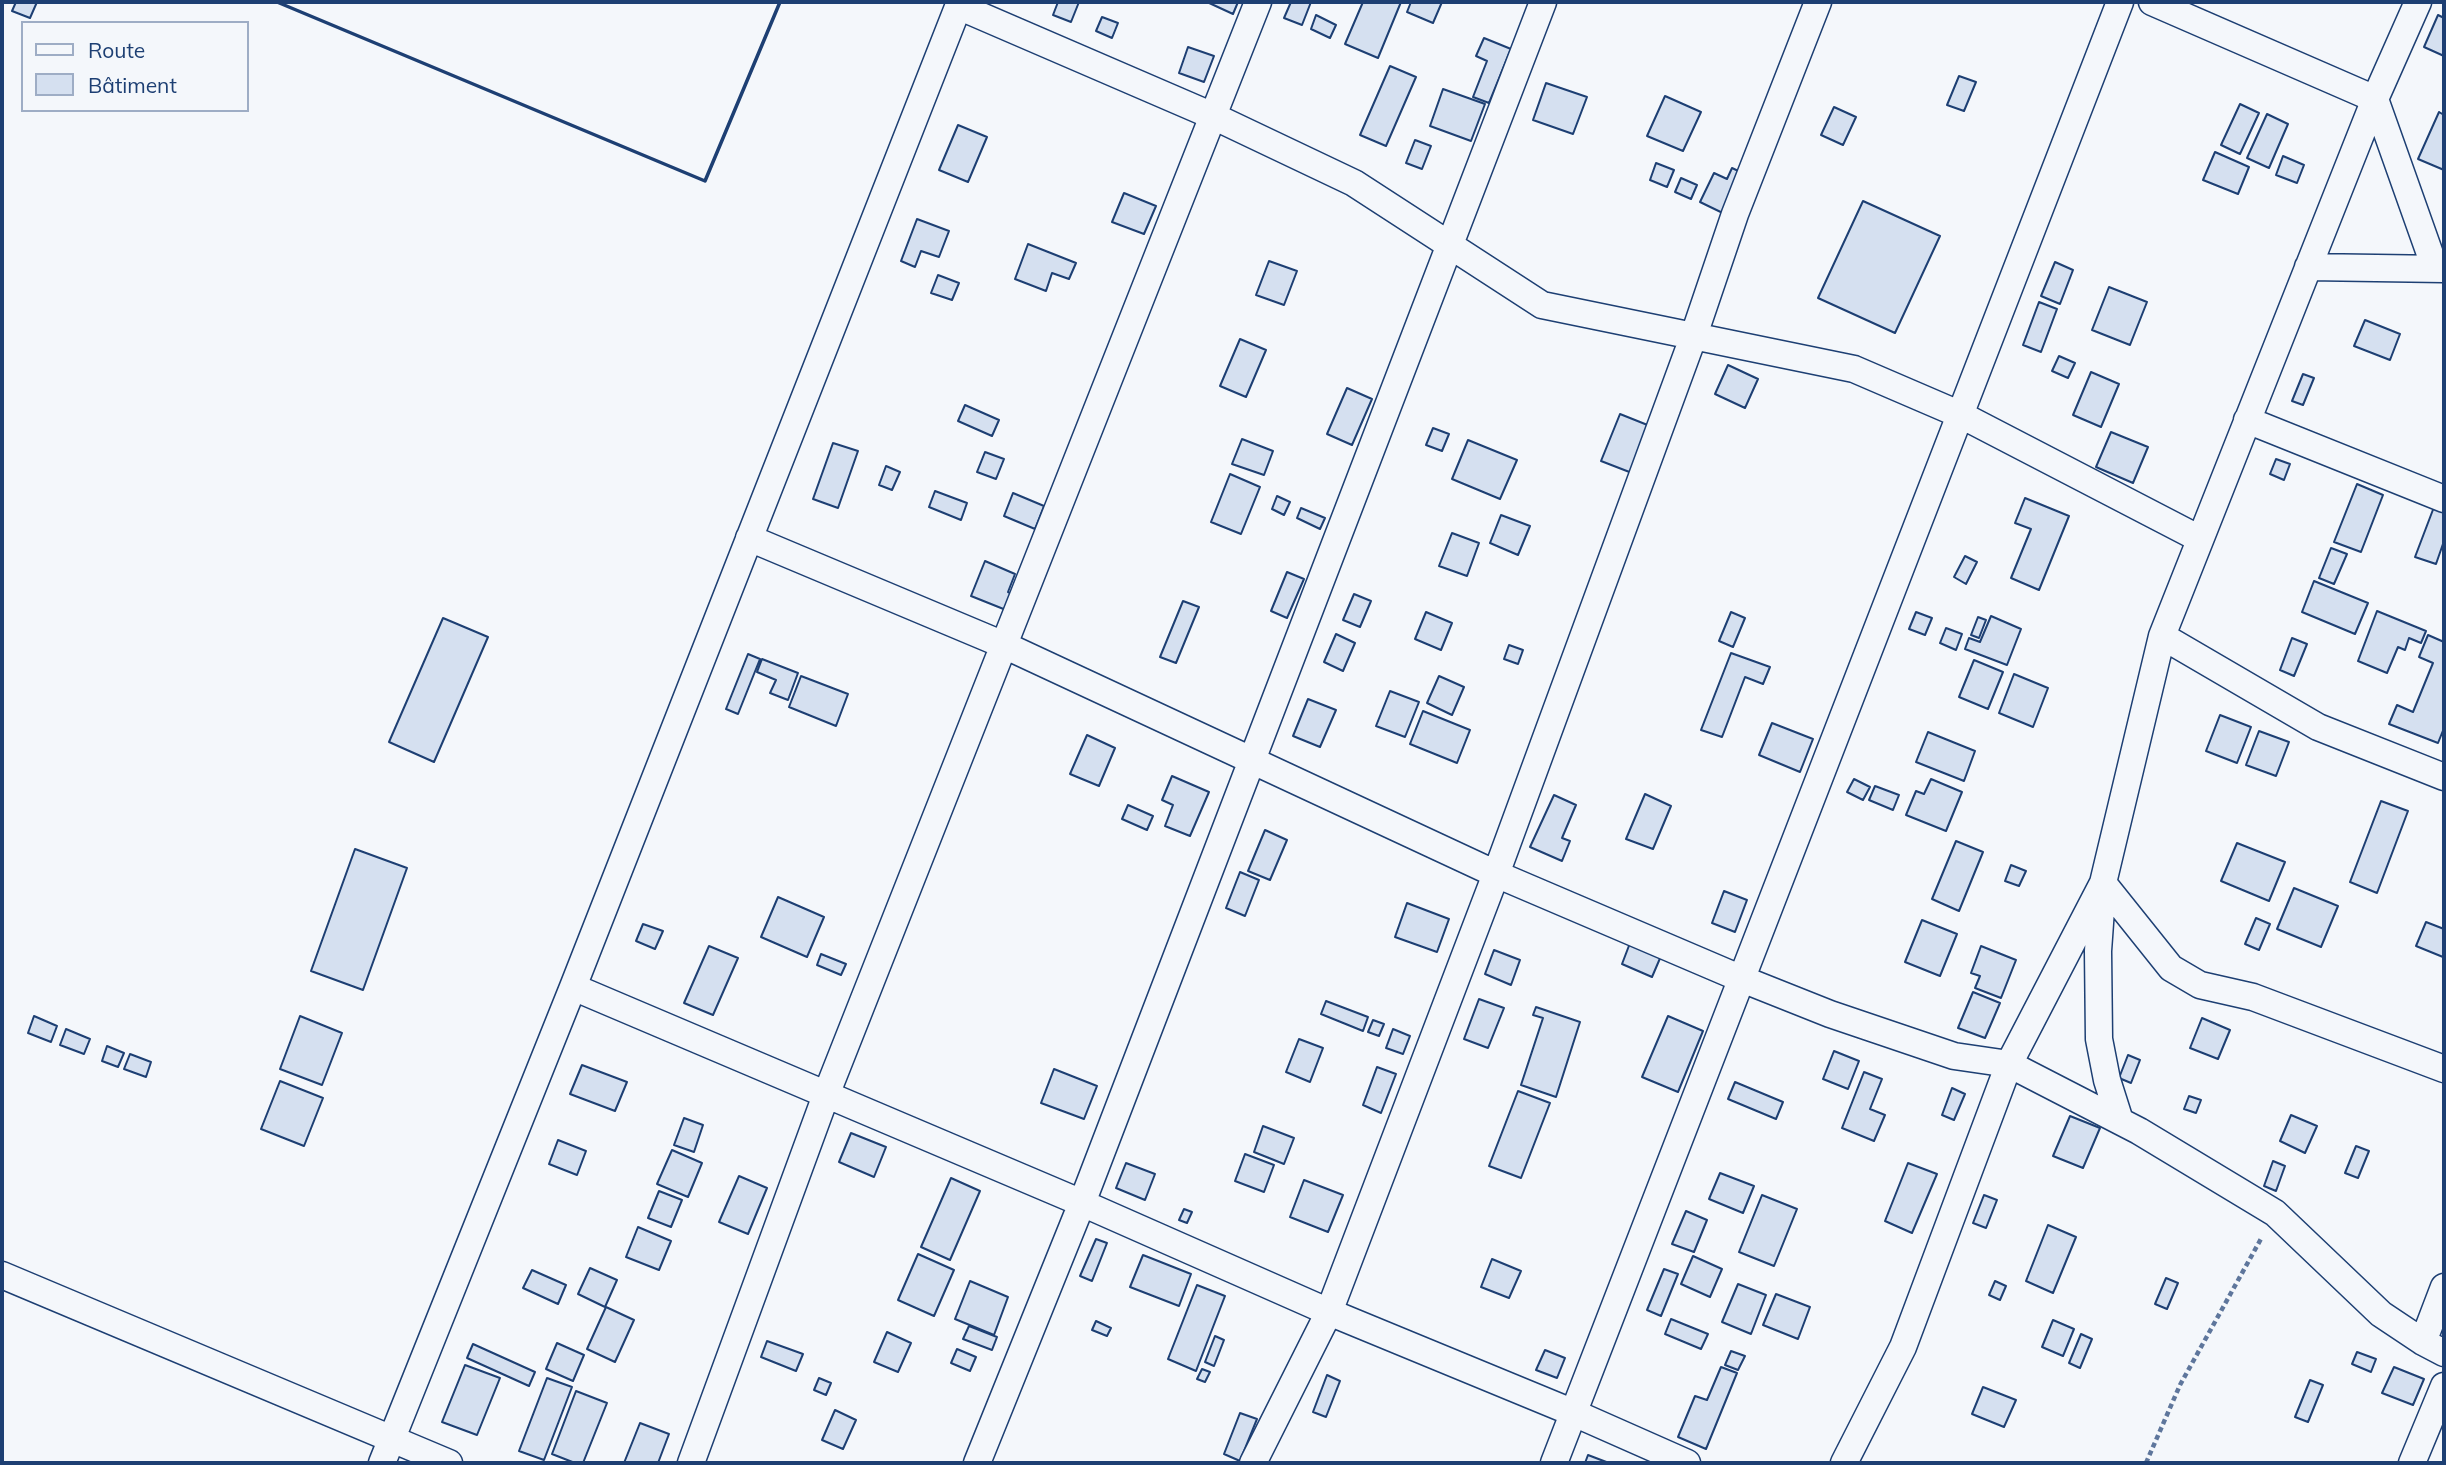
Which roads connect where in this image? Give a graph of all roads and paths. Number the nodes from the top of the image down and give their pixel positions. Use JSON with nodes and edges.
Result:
{"nodes":[{"id":1,"x":1258,"y":2,"type":"edge"},
{"id":2,"x":1544,"y":2,"type":"edge"},
{"id":3,"x":1818,"y":2,"type":"edge"},
{"id":4,"x":2120,"y":2,"type":"edge"},
{"id":5,"x":2152,"y":2,"type":"edge"},
{"id":6,"x":2418,"y":2,"type":"edge"},
{"id":7,"x":959,"y":4,"type":"edge"},
{"id":8,"x":2375,"y":99,"type":"junction"},
{"id":9,"x":1213,"y":116,"type":"junction"},
{"id":10,"x":1451,"y":245,"type":"junction"},
{"id":11,"x":2308,"y":267,"type":"junction"},
{"id":12,"x":2441,"y":268,"type":"edge"},
{"id":13,"x":1694,"y":335,"type":"junction"},
{"id":14,"x":1961,"y":415,"type":"junction"},
{"id":15,"x":2248,"y":420,"type":"junction"},
{"id":16,"x":2444,"y":499,"type":"edge"},
{"id":17,"x":749,"y":538,"type":"junction"},
{"id":18,"x":2200,"y":539,"type":"junction"},
{"id":19,"x":2162,"y":636,"type":"junction"},
{"id":20,"x":1004,"y":645,"type":"junction"},
{"id":21,"x":1252,"y":759,"type":"junction"},
{"id":22,"x":2444,"y":778,"type":"edge"},
{"id":23,"x":1496,"y":874,"type":"junction"},
{"id":24,"x":2103,"y":883,"type":"junction"},
{"id":25,"x":1742,"y":979,"type":"junction"},
{"id":26,"x":573,"y":987,"type":"junction"},
{"id":27,"x":2009,"y":1064,"type":"junction"},
{"id":28,"x":2444,"y":1069,"type":"edge"},
{"id":29,"x":826,"y":1095,"type":"junction"},
{"id":30,"x":2120,"y":1121,"type":"junction"},
{"id":31,"x":1082,"y":1203,"type":"junction"},
{"id":32,"x":2275,"y":1213,"type":"junction"},
{"id":33,"x":2,"y":1275,"type":"edge"},
{"id":34,"x":2444,"y":1287,"type":"edge"},
{"id":35,"x":1329,"y":1312,"type":"junction"},
{"id":36,"x":2434,"y":1348,"type":"edge"},
{"id":37,"x":2444,"y":1386,"type":"edge"},
{"id":38,"x":1574,"y":1413,"type":"junction"},
{"id":39,"x":391,"y":1439,"type":"junction"},
{"id":40,"x":382,"y":1463,"type":"edge"},
{"id":41,"x":449,"y":1463,"type":"edge"},
{"id":42,"x":691,"y":1463,"type":"edge"},
{"id":43,"x":977,"y":1463,"type":"edge"},
{"id":44,"x":1253,"y":1463,"type":"edge"},
{"id":45,"x":1554,"y":1463,"type":"edge"},
{"id":46,"x":1687,"y":1463,"type":"edge"},
{"id":47,"x":1844,"y":1463,"type":"edge"},
{"id":48,"x":2146,"y":1463,"type":"edge"},
{"id":49,"x":2412,"y":1463,"type":"edge"}],
"edges":[{"from":1,"to":9,"type":"street"},
{"from":2,"to":10,"type":"street"},
{"from":3,"to":13,"type":"street"},
{"from":4,"to":14,"type":"street"},
{"from":5,"to":8,"type":"street"},
{"from":6,"to":8,"type":"street"},
{"from":7,"to":9,"type":"street"},
{"from":7,"to":17,"type":"street"},
{"from":8,"to":11,"type":"street"},
{"from":8,"to":12,"type":"street"},
{"from":9,"to":10,"type":"street"},
{"from":9,"to":20,"type":"street"},
{"from":10,"to":13,"type":"street"},
{"from":10,"to":21,"type":"street"},
{"from":11,"to":12,"type":"street"},
{"from":11,"to":15,"type":"street"},
{"from":13,"to":14,"type":"street"},
{"from":13,"to":23,"type":"street"},
{"from":14,"to":18,"type":"street"},
{"from":14,"to":25,"type":"street"},
{"from":15,"to":16,"type":"street"},
{"from":15,"to":18,"type":"street"},
{"from":17,"to":20,"type":"street"},
{"from":17,"to":26,"type":"street"},
{"from":18,"to":19,"type":"street"},
{"from":19,"to":22,"type":"street"},
{"from":19,"to":24,"type":"street"},
{"from":20,"to":21,"type":"street"},
{"from":20,"to":29,"type":"street"},
{"from":21,"to":23,"type":"street"},
{"from":21,"to":31,"type":"street"},
{"from":23,"to":25,"type":"street"},
{"from":23,"to":35,"type":"street"},
{"from":24,"to":27,"type":"street"},
{"from":24,"to":28,"type":"street"},
{"from":24,"to":30,"type":"street"},
{"from":25,"to":27,"type":"street"},
{"from":25,"to":38,"type":"street"},
{"from":26,"to":29,"type":"street"},
{"from":26,"to":39,"type":"street"},
{"from":27,"to":30,"type":"street"},
{"from":27,"to":47,"type":"street"},
{"from":29,"to":31,"type":"street"},
{"from":29,"to":42,"type":"street"},
{"from":30,"to":32,"type":"street"},
{"from":31,"to":35,"type":"street"},
{"from":31,"to":43,"type":"street"},
{"from":32,"to":36,"type":"street"},
{"from":32,"to":48,"type":"path"},
{"from":33,"to":39,"type":"street"},
{"from":34,"to":36,"type":"street"},
{"from":35,"to":38,"type":"street"},
{"from":35,"to":44,"type":"street"},
{"from":37,"to":49,"type":"street"},
{"from":38,"to":45,"type":"street"},
{"from":38,"to":46,"type":"street"},
{"from":39,"to":40,"type":"street"},
{"from":39,"to":41,"type":"street"}]}
